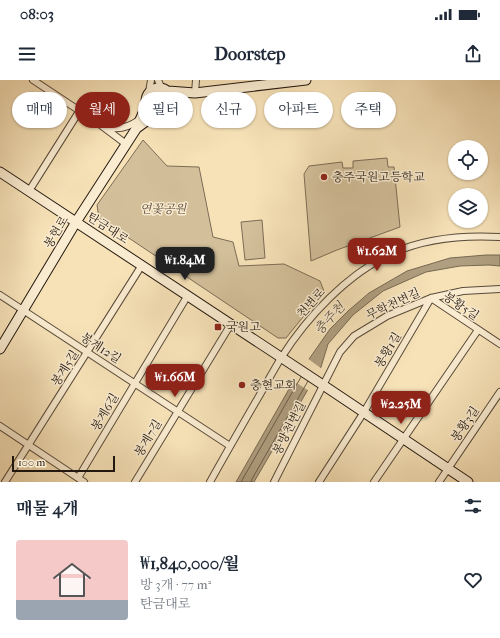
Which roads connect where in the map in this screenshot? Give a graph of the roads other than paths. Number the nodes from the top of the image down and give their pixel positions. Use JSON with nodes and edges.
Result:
{"nodes":[{"id":1,"x":33,"y":80,"type":"edge"},
{"id":2,"x":151,"y":80,"type":"edge"},
{"id":3,"x":196,"y":80,"type":"edge"},
{"id":4,"x":306,"y":80,"type":"edge"},
{"id":5,"x":291,"y":81,"type":"edge"},
{"id":6,"x":162,"y":86,"type":"edge"},
{"id":7,"x":149,"y":92,"type":"joint"},
{"id":8,"x":195,"y":93,"type":"junction"},
{"id":9,"x":75,"y":107,"type":"edge"},
{"id":10,"x":75,"y":118,"type":"edge"},
{"id":11,"x":138,"y":124,"type":"edge"},
{"id":12,"x":105,"y":128,"type":"edge"},
{"id":13,"x":136,"y":129,"type":"joint"},
{"id":14,"x":126,"y":144,"type":"junction"},
{"id":15,"x":0,"y":172,"type":"edge"},
{"id":16,"x":29,"y":191,"type":"junction"},
{"id":17,"x":76,"y":222,"type":"junction"},
{"id":18,"x":500,"y":237,"type":"edge"},
{"id":19,"x":142,"y":265,"type":"junction"},
{"id":20,"x":500,"y":289,"type":"edge"},
{"id":21,"x":0,"y":295,"type":"edge"},
{"id":22,"x":188,"y":295,"type":"junction"},
{"id":23,"x":431,"y":298,"type":"junction"},
{"id":24,"x":23,"y":310,"type":"junction"},
{"id":25,"x":231,"y":324,"type":"junction"},
{"id":26,"x":478,"y":330,"type":"junction"},
{"id":27,"x":500,"y":344,"type":"edge"},
{"id":28,"x":0,"y":349,"type":"edge"},
{"id":29,"x":87,"y":353,"type":"junction"},
{"id":30,"x":282,"y":358,"type":"junction"},
{"id":31,"x":135,"y":384,"type":"junction"},
{"id":32,"x":323,"y":385,"type":"junction"},
{"id":33,"x":500,"y":392,"type":"edge"},
{"id":34,"x":177,"y":412,"type":"junction"},
{"id":35,"x":364,"y":412,"type":"junction"},
{"id":36,"x":0,"y":426,"type":"edge"},
{"id":37,"x":403,"y":439,"type":"junction"},
{"id":38,"x":29,"y":445,"type":"junction"},
{"id":39,"x":230,"y":446,"type":"junction"},
{"id":40,"x":448,"y":469,"type":"junction"},
{"id":41,"x":78,"y":478,"type":"junction"},
{"id":42,"x":5,"y":482,"type":"edge"},
{"id":43,"x":84,"y":482,"type":"edge"},
{"id":44,"x":135,"y":482,"type":"edge"},
{"id":45,"x":210,"y":482,"type":"edge"},
{"id":46,"x":274,"y":482,"type":"edge"},
{"id":47,"x":319,"y":482,"type":"edge"},
{"id":48,"x":374,"y":482,"type":"edge"},
{"id":49,"x":439,"y":482,"type":"edge"},
{"id":50,"x":468,"y":482,"type":"edge"}],
"edges":[{"from":1,"to":9,"type":"street"},
{"from":2,"to":7,"type":"street"},
{"from":3,"to":8,"type":"street"},
{"from":4,"to":5,"type":"main road"},
{"from":5,"to":8,"type":"main road"},
{"from":6,"to":7,"type":"main road"},
{"from":6,"to":8,"type":"main road"},
{"from":10,"to":16,"type":"street"},
{"from":11,"to":13,"type":"main road","name":"봉현로"},
{"from":12,"to":14,"type":"street"},
{"from":13,"to":14,"type":"main road","name":"봉현로"},
{"from":14,"to":17,"type":"main road","name":"봉현로"},
{"from":15,"to":16,"type":"main road","name":"탄금대로"},
{"from":16,"to":17,"type":"main road","name":"탄금대로"},
{"from":17,"to":19,"type":"main road","name":"탄금대로"},
{"from":17,"to":24,"type":"main road","name":"봉현로"},
{"from":18,"to":30,"type":"street","name":"천변로"},
{"from":19,"to":22,"type":"main road","name":"탄금대로"},
{"from":19,"to":29,"type":"street","name":"봉계5길"},
{"from":20,"to":23,"type":"street","name":"무학천변길"},
{"from":21,"to":24,"type":"street","name":"봉계12길"},
{"from":22,"to":25,"type":"main road","name":"탄금대로"},
{"from":22,"to":31,"type":"street","name":"봉계6길"},
{"from":23,"to":26,"type":"street","name":"봉황5길"},
{"from":23,"to":32,"type":"street","name":"무학천변길"},
{"from":23,"to":35,"type":"street","name":"봉황1길"},
{"from":24,"to":28,"type":"main road","name":"봉현로"},
{"from":24,"to":29,"type":"street","name":"봉계12길"},
{"from":25,"to":30,"type":"main road","name":"탄금대로"},
{"from":25,"to":34,"type":"street","name":"봉계7길"},
{"from":26,"to":27,"type":"street","name":"봉황5길"},
{"from":26,"to":37,"type":"street"},
{"from":29,"to":31,"type":"street","name":"봉계12길"},
{"from":29,"to":38,"type":"street","name":"봉계5길"},
{"from":30,"to":32,"type":"main road","name":"탄금대로"},
{"from":30,"to":39,"type":"street","name":"천변로"},
{"from":31,"to":34,"type":"street","name":"봉계12길"},
{"from":31,"to":41,"type":"street","name":"봉계6길"},
{"from":32,"to":35,"type":"main road"},
{"from":32,"to":46,"type":"street","name":"봉방천변길"},
{"from":33,"to":40,"type":"street","name":"봉황3길"},
{"from":34,"to":39,"type":"street","name":"봉계12길"},
{"from":34,"to":44,"type":"street","name":"봉계7길"},
{"from":35,"to":37,"type":"main road"},
{"from":35,"to":47,"type":"street","name":"봉황1길"},
{"from":36,"to":38,"type":"street"},
{"from":37,"to":40,"type":"main road"},
{"from":37,"to":48,"type":"street"},
{"from":38,"to":41,"type":"street"},
{"from":38,"to":42,"type":"street","name":"봉계5길"},
{"from":39,"to":45,"type":"street","name":"천변로"},
{"from":40,"to":49,"type":"street","name":"봉황3길"},
{"from":40,"to":50,"type":"main road"},
{"from":41,"to":43,"type":"street"}]}
